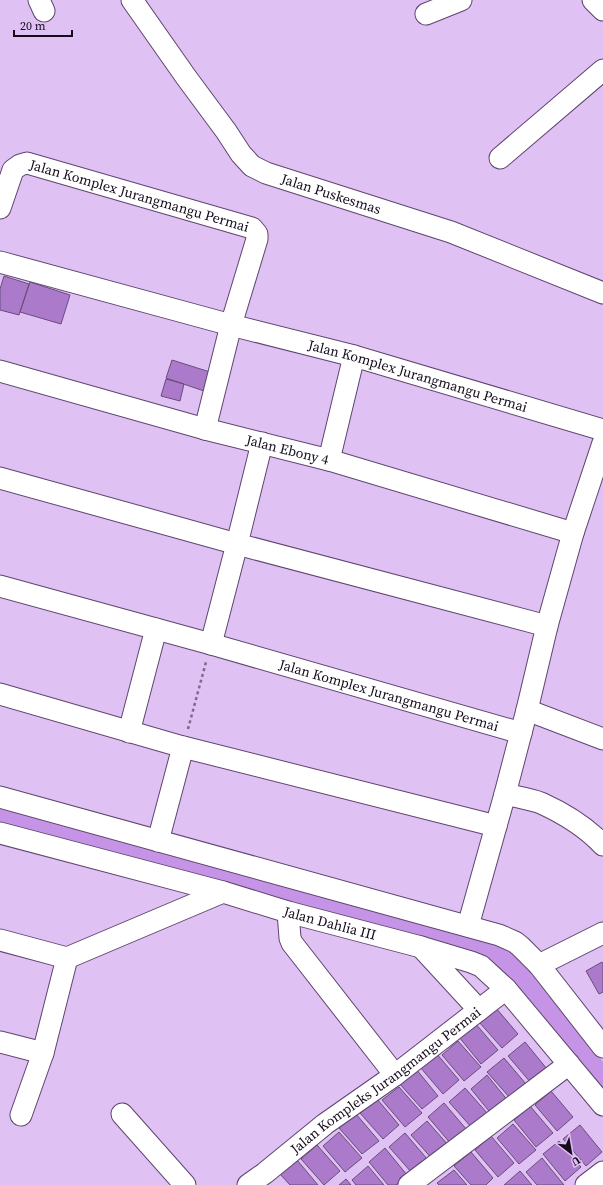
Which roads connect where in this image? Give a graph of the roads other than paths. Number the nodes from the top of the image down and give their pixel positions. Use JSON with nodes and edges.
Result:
{"nodes":[{"id":1,"x":132,"y":0,"type":"edge"},
{"id":2,"x":461,"y":0,"type":"edge"},
{"id":3,"x":593,"y":0,"type":"edge"},
{"id":4,"x":603,"y":10,"type":"edge"},
{"id":5,"x":426,"y":14,"type":"dead end"},
{"id":6,"x":603,"y":70,"type":"edge"},
{"id":7,"x":500,"y":158,"type":"dead end"},
{"id":8,"x":0,"y":208,"type":"edge"},
{"id":9,"x":0,"y":262,"type":"edge"},
{"id":10,"x":603,"y":293,"type":"edge"},
{"id":11,"x":231,"y":325,"type":"junction"},
{"id":12,"x":354,"y":356,"type":"junction"},
{"id":13,"x":0,"y":371,"type":"edge"},
{"id":14,"x":205,"y":429,"type":"junction"},
{"id":15,"x":603,"y":430,"type":"edge"},
{"id":16,"x":262,"y":443,"type":"junction"},
{"id":17,"x":603,"y":443,"type":"edge"},
{"id":18,"x":329,"y":460,"type":"junction"},
{"id":19,"x":0,"y":478,"type":"edge"},
{"id":20,"x":573,"y":533,"type":"junction"},
{"id":21,"x":237,"y":544,"type":"junction"},
{"id":22,"x":0,"y":586,"type":"edge"},
{"id":23,"x":547,"y":626,"type":"junction"},
{"id":24,"x":156,"y":629,"type":"junction"},
{"id":25,"x":210,"y":644,"type":"junction"},
{"id":26,"x":0,"y":694,"type":"edge"},
{"id":27,"x":528,"y":710,"type":"junction"},
{"id":28,"x":129,"y":732,"type":"junction"},
{"id":29,"x":521,"y":733,"type":"junction"},
{"id":30,"x":603,"y":739,"type":"edge"},
{"id":31,"x":183,"y":747,"type":"junction"},
{"id":32,"x":505,"y":794,"type":"junction"},
{"id":33,"x":0,"y":797,"type":"edge"},
{"id":34,"x":496,"y":826,"type":"junction"},
{"id":35,"x":0,"y":833,"type":"edge"},
{"id":36,"x":158,"y":841,"type":"junction"},
{"id":37,"x":603,"y":845,"type":"edge"},
{"id":38,"x":223,"y":892,"type":"junction"},
{"id":39,"x":288,"y":912,"type":"junction"},
{"id":40,"x":468,"y":926,"type":"junction"},
{"id":41,"x":603,"y":933,"type":"edge"},
{"id":42,"x":0,"y":940,"type":"edge"},
{"id":43,"x":421,"y":947,"type":"junction"},
{"id":44,"x":67,"y":958,"type":"junction"},
{"id":45,"x":539,"y":965,"type":"junction"},
{"id":46,"x":506,"y":989,"type":"junction"},
{"id":47,"x":479,"y":1010,"type":"junction"},
{"id":48,"x":0,"y":1042,"type":"edge"},
{"id":49,"x":603,"y":1047,"type":"edge"},
{"id":50,"x":43,"y":1053,"type":"junction"},
{"id":51,"x":569,"y":1064,"type":"junction"},
{"id":52,"x":395,"y":1075,"type":"junction"},
{"id":53,"x":603,"y":1105,"type":"edge"},
{"id":54,"x":122,"y":1114,"type":"dead end"},
{"id":55,"x":21,"y":1115,"type":"dead end"},
{"id":56,"x":603,"y":1172,"type":"edge"},
{"id":57,"x":270,"y":1179,"type":"edge"},
{"id":58,"x":186,"y":1185,"type":"edge"},
{"id":59,"x":248,"y":1185,"type":"edge"},
{"id":60,"x":410,"y":1185,"type":"edge"},
{"id":61,"x":586,"y":1185,"type":"edge"}],
"edges":[{"from":1,"to":10,"type":"street","name":"Jalan Puskesmas"},
{"from":2,"to":5,"type":"street"},
{"from":3,"to":4,"type":"street"},
{"from":6,"to":7,"type":"street"},
{"from":8,"to":11,"type":"street","name":"Jalan Komplex Jurangmangu Permai"},
{"from":9,"to":11,"type":"street","name":"Jalan Komplex Jurangmangu Permai"},
{"from":11,"to":12,"type":"street","name":"Jalan Komplex Jurangmangu Permai"},
{"from":11,"to":14,"type":"street","name":"Jalan Komplex Jurangmangu Permai"},
{"from":12,"to":15,"type":"street","name":"Jalan Komplex Jurangmangu Permai"},
{"from":12,"to":18,"type":"street"},
{"from":13,"to":14,"type":"street","name":"Jalan Ebony 4"},
{"from":14,"to":16,"type":"street","name":"Jalan Ebony 4"},
{"from":16,"to":18,"type":"street","name":"Jalan Ebony 4"},
{"from":16,"to":21,"type":"street"},
{"from":17,"to":20,"type":"street"},
{"from":18,"to":20,"type":"street","name":"Jalan Ebony 4"},
{"from":19,"to":21,"type":"street"},
{"from":20,"to":23,"type":"street"},
{"from":21,"to":23,"type":"street"},
{"from":21,"to":25,"type":"street"},
{"from":22,"to":24,"type":"street","name":"Jalan Komplex Jurangmangu Permai"},
{"from":23,"to":27,"type":"street"},
{"from":24,"to":25,"type":"street","name":"Jalan Komplex Jurangmangu Permai"},
{"from":24,"to":28,"type":"street"},
{"from":25,"to":29,"type":"street","name":"Jalan Komplex Jurangmangu Permai"},
{"from":26,"to":28,"type":"street"},
{"from":27,"to":29,"type":"street"},
{"from":27,"to":30,"type":"street"},
{"from":28,"to":31,"type":"street"},
{"from":29,"to":32,"type":"street"},
{"from":31,"to":34,"type":"street"},
{"from":31,"to":36,"type":"street"},
{"from":32,"to":34,"type":"street"},
{"from":32,"to":37,"type":"street"},
{"from":33,"to":36,"type":"street"},
{"from":34,"to":40,"type":"street"},
{"from":35,"to":38,"type":"street","name":"Jalan Dahlia III"},
{"from":36,"to":40,"type":"street"},
{"from":38,"to":39,"type":"street","name":"Jalan Dahlia III"},
{"from":38,"to":44,"type":"street"},
{"from":39,"to":43,"type":"street","name":"Jalan Dahlia III"},
{"from":39,"to":52,"type":"street"},
{"from":40,"to":45,"type":"street"},
{"from":41,"to":45,"type":"street"},
{"from":42,"to":44,"type":"street"},
{"from":43,"to":46,"type":"street","name":"Jalan Dahlia III"},
{"from":43,"to":47,"type":"street"},
{"from":44,"to":50,"type":"street"},
{"from":45,"to":49,"type":"street"},
{"from":46,"to":47,"type":"street","name":"Jalan Kompleks Jurangmangu Permai"},
{"from":46,"to":51,"type":"street","name":"Jalan Dahlia III"},
{"from":47,"to":52,"type":"street","name":"Jalan Kompleks Jurangmangu Permai"},
{"from":48,"to":50,"type":"street"},
{"from":50,"to":55,"type":"street"},
{"from":51,"to":53,"type":"street","name":"Jalan Dahlia III"},
{"from":51,"to":60,"type":"street"},
{"from":52,"to":57,"type":"street","name":"Jalan Kompleks Jurangmangu Permai"},
{"from":54,"to":58,"type":"street"},
{"from":56,"to":61,"type":"street"},
{"from":57,"to":59,"type":"street"}]}
